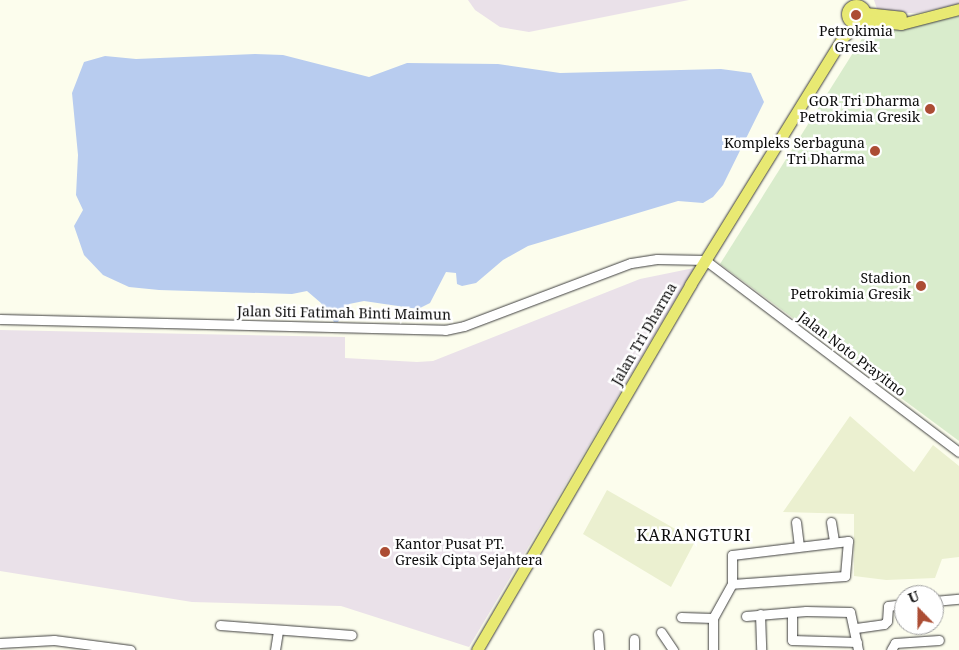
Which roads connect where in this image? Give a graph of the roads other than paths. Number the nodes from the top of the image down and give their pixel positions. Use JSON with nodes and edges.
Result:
{"nodes":[{"id":1,"x":959,"y":9,"type":"edge"},
{"id":2,"x":846,"y":16,"type":"junction"},
{"id":3,"x":863,"y":18,"type":"junction"},
{"id":4,"x":843,"y":37,"type":"junction"},
{"id":5,"x":705,"y":260,"type":"junction"},
{"id":6,"x":0,"y":319,"type":"edge"},
{"id":7,"x":959,"y":452,"type":"edge"},
{"id":8,"x":796,"y":522,"type":"dead end"},
{"id":9,"x":831,"y":522,"type":"dead end"},
{"id":10,"x":834,"y":541,"type":"junction"},
{"id":11,"x":798,"y":546,"type":"junction"},
{"id":12,"x":732,"y":584,"type":"junction"},
{"id":13,"x":959,"y":599,"type":"edge"},
{"id":14,"x":944,"y":600,"type":"edge"},
{"id":15,"x":894,"y":605,"type":"edge"},
{"id":16,"x":792,"y":612,"type":"junction"},
{"id":17,"x":760,"y":614,"type":"junction"},
{"id":18,"x":746,"y":616,"type":"dead end"},
{"id":19,"x":681,"y":618,"type":"dead end"},
{"id":20,"x":713,"y":618,"type":"junction"},
{"id":21,"x":220,"y":625,"type":"dead end"},
{"id":22,"x":856,"y":628,"type":"junction"},
{"id":23,"x":278,"y":630,"type":"junction"},
{"id":24,"x":661,"y":632,"type":"dead end"},
{"id":25,"x":598,"y":634,"type":"dead end"},
{"id":26,"x":352,"y":635,"type":"dead end"},
{"id":27,"x":634,"y":639,"type":"dead end"},
{"id":28,"x":939,"y":640,"type":"dead end"},
{"id":29,"x":0,"y":643,"type":"edge"},
{"id":30,"x":10,"y":646,"type":"edge"},
{"id":31,"x":858,"y":646,"type":"edge"},
{"id":32,"x":100,"y":648,"type":"edge"},
{"id":33,"x":130,"y":650,"type":"edge"},
{"id":34,"x":275,"y":650,"type":"edge"},
{"id":35,"x":477,"y":650,"type":"edge"},
{"id":36,"x":599,"y":650,"type":"edge"},
{"id":37,"x":634,"y":650,"type":"edge"},
{"id":38,"x":673,"y":650,"type":"edge"},
{"id":39,"x":714,"y":650,"type":"edge"},
{"id":40,"x":761,"y":650,"type":"edge"},
{"id":41,"x":891,"y":650,"type":"edge"}],
"edges":[{"from":1,"to":3,"type":"main road"},
{"from":2,"to":3,"type":"main road"},
{"from":2,"to":3,"type":"main road"},
{"from":2,"to":4,"type":"main road","name":"Jalan Tri Dharma"},
{"from":3,"to":4,"type":"main road","name":"Jalan Tri Dharma"},
{"from":4,"to":5,"type":"main road","name":"Jalan Tri Dharma"},
{"from":5,"to":6,"type":"street","name":"Jalan Siti Fatimah Binti Maimun"},
{"from":5,"to":7,"type":"street","name":"Jalan Noto Prayitno"},
{"from":5,"to":35,"type":"main road","name":"Jalan Tri Dharma"},
{"from":8,"to":11,"type":"street"},
{"from":9,"to":10,"type":"street"},
{"from":10,"to":11,"type":"street"},
{"from":10,"to":12,"type":"street"},
{"from":11,"to":12,"type":"street"},
{"from":12,"to":20,"type":"street"},
{"from":13,"to":14,"type":"street"},
{"from":15,"to":22,"type":"street"},
{"from":16,"to":17,"type":"street"},
{"from":16,"to":22,"type":"street"},
{"from":16,"to":31,"type":"street"},
{"from":17,"to":18,"type":"street"},
{"from":17,"to":40,"type":"street"},
{"from":19,"to":20,"type":"street"},
{"from":20,"to":39,"type":"street"},
{"from":21,"to":23,"type":"street"},
{"from":22,"to":31,"type":"street"},
{"from":23,"to":26,"type":"street"},
{"from":23,"to":34,"type":"street"},
{"from":24,"to":38,"type":"street"},
{"from":25,"to":36,"type":"street"},
{"from":27,"to":37,"type":"street"},
{"from":28,"to":41,"type":"street"},
{"from":29,"to":30,"type":"street"},
{"from":30,"to":32,"type":"street"},
{"from":32,"to":33,"type":"street"}]}
